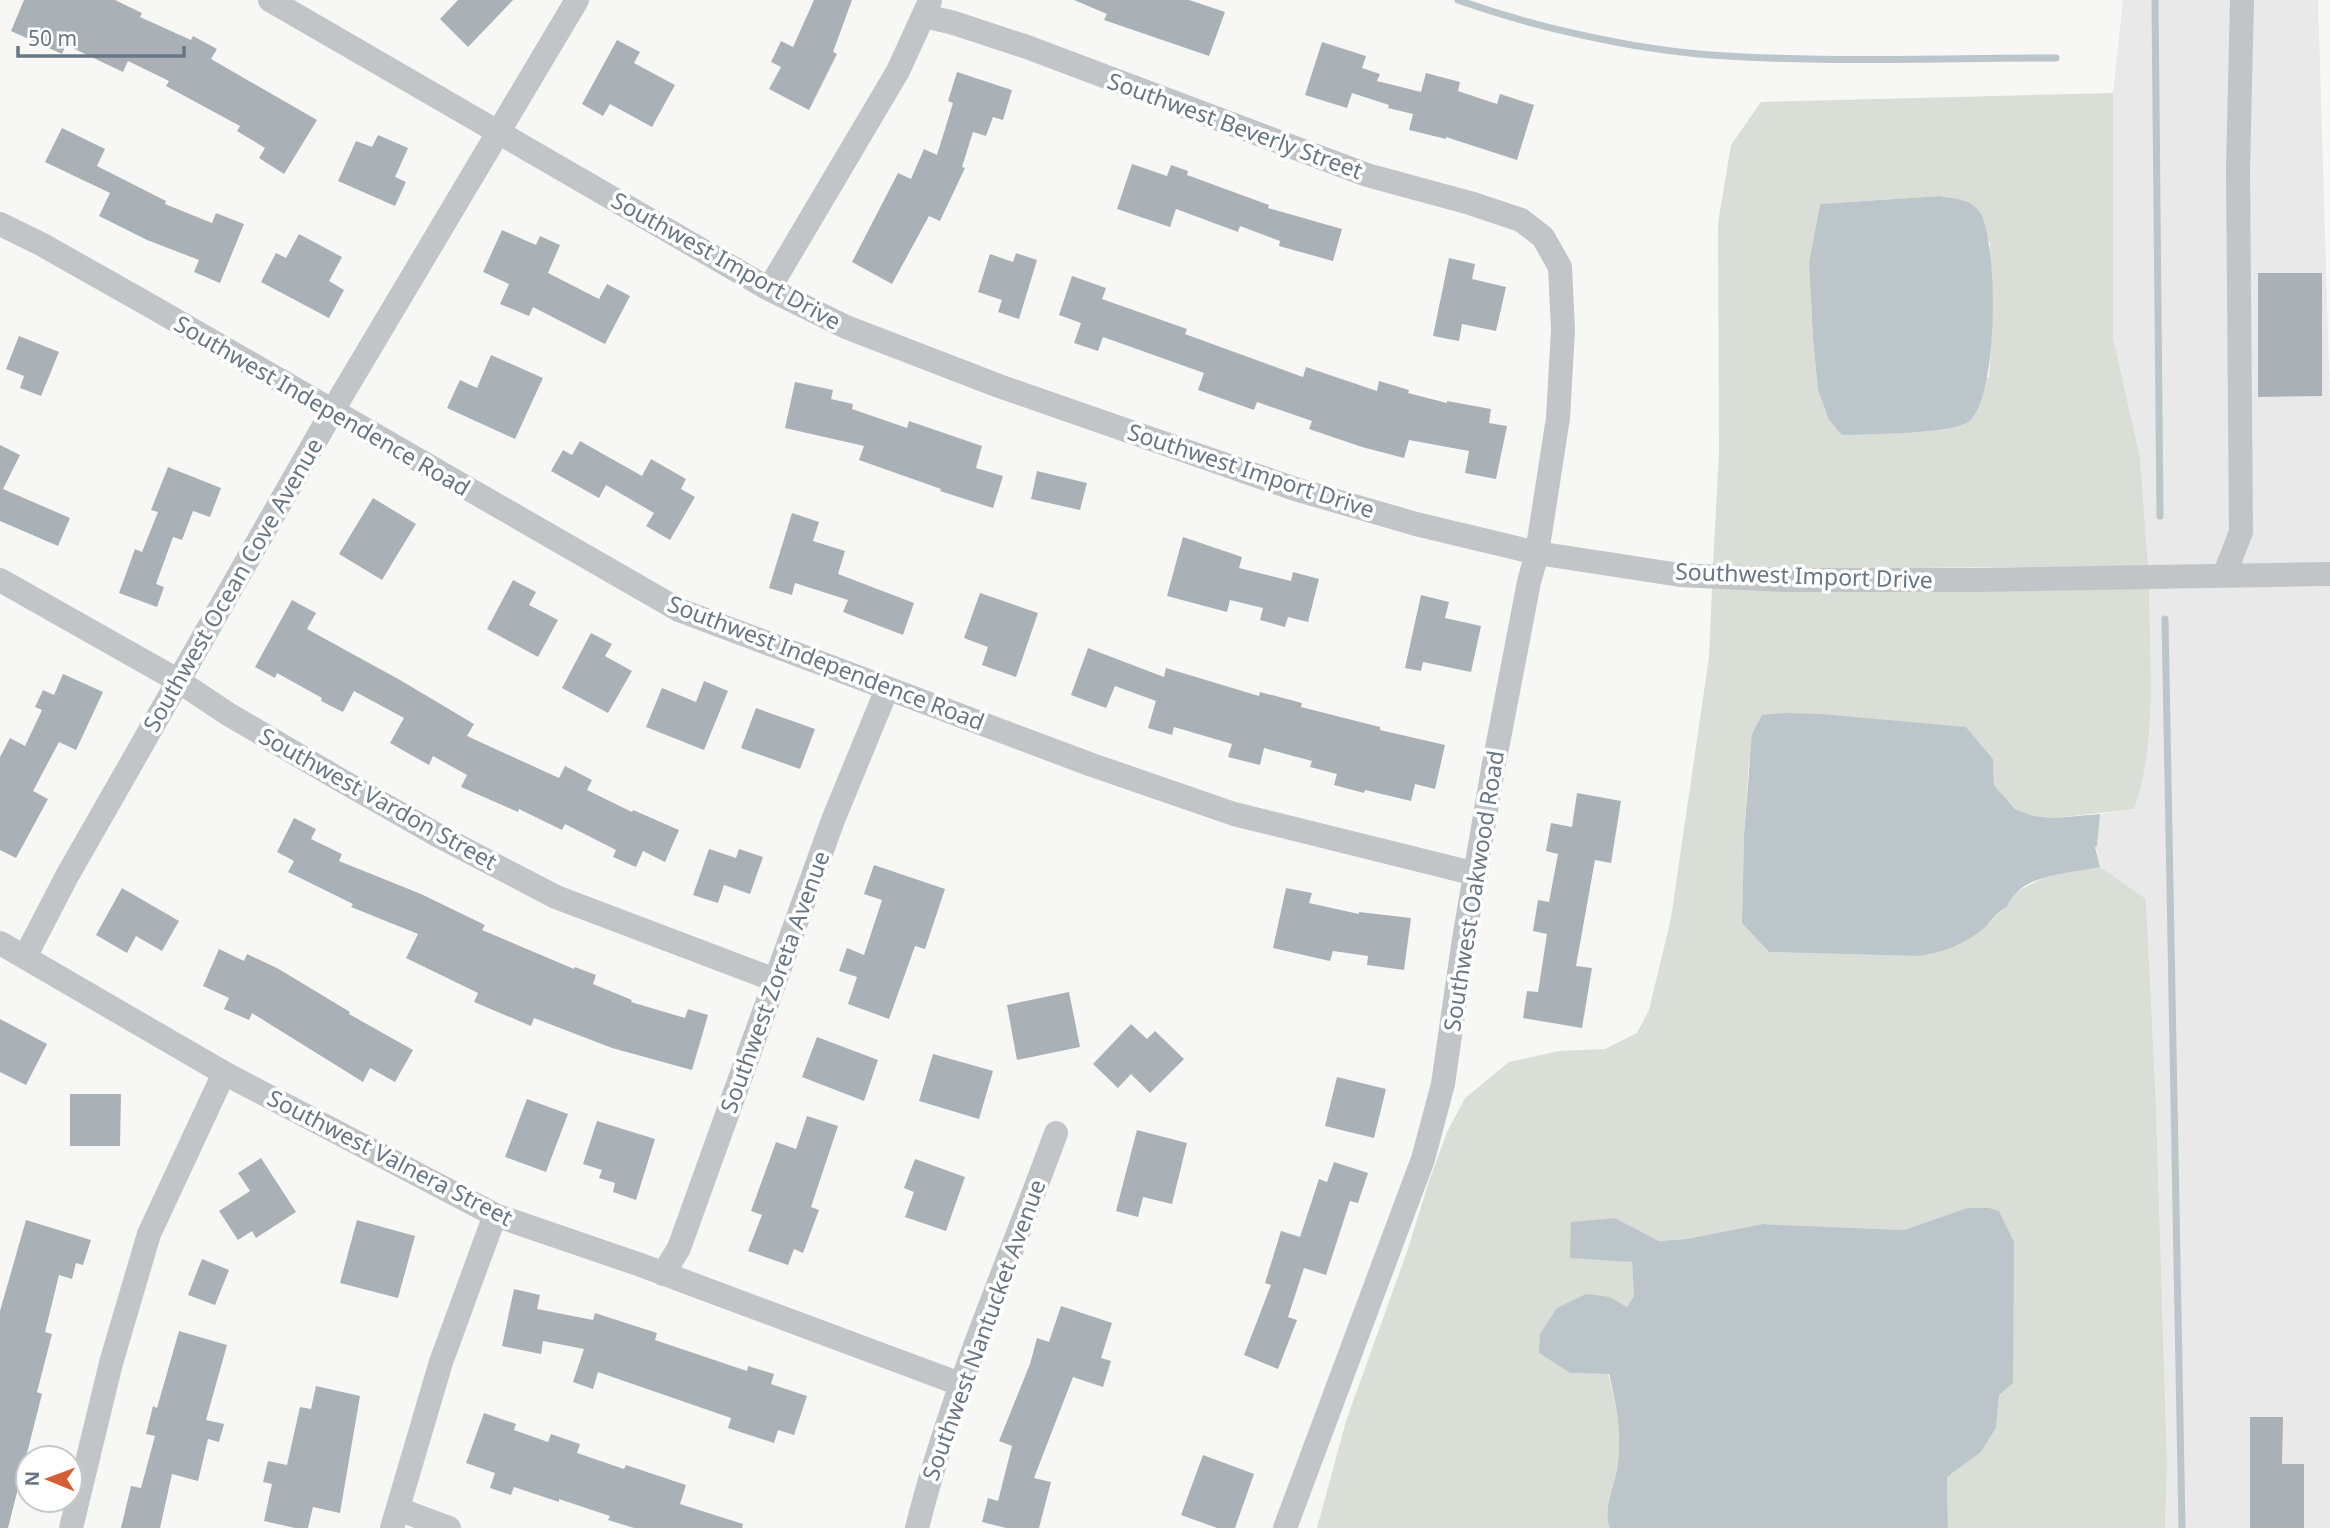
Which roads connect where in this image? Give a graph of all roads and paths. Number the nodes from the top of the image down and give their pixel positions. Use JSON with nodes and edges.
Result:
{"nodes":[{"id":1,"x":270,"y":0,"type":"edge"},
{"id":2,"x":577,"y":0,"type":"edge"},
{"id":3,"x":2242,"y":0,"type":"edge"},
{"id":4,"x":927,"y":8,"type":"edge"},
{"id":5,"x":499,"y":134,"type":"junction"},
{"id":6,"x":0,"y":224,"type":"edge"},
{"id":7,"x":1543,"y":237,"type":"joint"},
{"id":8,"x":769,"y":289,"type":"junction"},
{"id":9,"x":333,"y":410,"type":"junction"},
{"id":10,"x":2241,"y":531,"type":"junction"},
{"id":11,"x":1537,"y":553,"type":"junction"},
{"id":12,"x":2330,"y":574,"type":"edge"},
{"id":13,"x":2264,"y":575,"type":"junction"},
{"id":14,"x":2224,"y":576,"type":"junction"},
{"id":15,"x":0,"y":580,"type":"edge"},
{"id":16,"x":177,"y":680,"type":"junction"},
{"id":17,"x":887,"y":689,"type":"junction"},
{"id":18,"x":1476,"y":874,"type":"junction"},
{"id":19,"x":0,"y":943,"type":"edge"},
{"id":20,"x":25,"y":957,"type":"junction"},
{"id":21,"x":775,"y":980,"type":"junction"},
{"id":22,"x":224,"y":1073,"type":"junction"},
{"id":23,"x":1056,"y":1133,"type":"dead end"},
{"id":24,"x":495,"y":1215,"type":"junction"},
{"id":25,"x":663,"y":1274,"type":"junction"},
{"id":26,"x":960,"y":1384,"type":"junction"},
{"id":27,"x":395,"y":1519,"type":"edge"},
{"id":28,"x":71,"y":1528,"type":"edge"},
{"id":29,"x":449,"y":1528,"type":"edge"},
{"id":30,"x":916,"y":1528,"type":"edge"},
{"id":31,"x":1285,"y":1528,"type":"edge"}],
"edges":[{"from":1,"to":5,"type":"street","name":"Southwest Import Drive"},
{"from":2,"to":5,"type":"street","name":"Southwest Ocean Cove Avenue"},
{"from":3,"to":10,"type":"street"},
{"from":4,"to":7,"type":"street","name":"Southwest Beverly Street"},
{"from":4,"to":8,"type":"street"},
{"from":5,"to":8,"type":"street","name":"Southwest Import Drive"},
{"from":5,"to":9,"type":"street","name":"Southwest Ocean Cove Avenue"},
{"from":6,"to":9,"type":"street","name":"Southwest Independence Road"},
{"from":7,"to":11,"type":"street","name":"Southwest Oakwood Road"},
{"from":8,"to":11,"type":"street","name":"Southwest Import Drive"},
{"from":9,"to":16,"type":"street","name":"Southwest Ocean Cove Avenue"},
{"from":9,"to":17,"type":"street","name":"Southwest Independence Road"},
{"from":10,"to":13,"type":"street"},
{"from":10,"to":14,"type":"street"},
{"from":11,"to":14,"type":"street","name":"Southwest Import Drive"},
{"from":11,"to":18,"type":"street","name":"Southwest Oakwood Road"},
{"from":12,"to":13,"type":"street","name":"Southwest Import Drive"},
{"from":13,"to":14,"type":"street","name":"Southwest Import Drive"},
{"from":15,"to":16,"type":"street","name":"Southwest Vardon Street"},
{"from":16,"to":20,"type":"street","name":"Southwest Ocean Cove Avenue"},
{"from":16,"to":21,"type":"street","name":"Southwest Vardon Street"},
{"from":17,"to":18,"type":"street","name":"Southwest Independence Road"},
{"from":17,"to":21,"type":"street","name":"Southwest Zoreta Avenue"},
{"from":18,"to":31,"type":"street","name":"Southwest Oakwood Road"},
{"from":19,"to":20,"type":"street","name":"Southwest Valnera Street"},
{"from":20,"to":22,"type":"street","name":"Southwest Valnera Street"},
{"from":21,"to":25,"type":"street","name":"Southwest Zoreta Avenue"},
{"from":22,"to":24,"type":"street","name":"Southwest Valnera Street"},
{"from":22,"to":28,"type":"street"},
{"from":23,"to":26,"type":"street","name":"Southwest Nantucket Avenue"},
{"from":24,"to":25,"type":"street","name":"Southwest Valnera Street"},
{"from":24,"to":27,"type":"street"},
{"from":25,"to":26,"type":"street","name":"Southwest Valnera Street"},
{"from":26,"to":30,"type":"street","name":"Southwest Nantucket Avenue"},
{"from":27,"to":29,"type":"street"}]}
